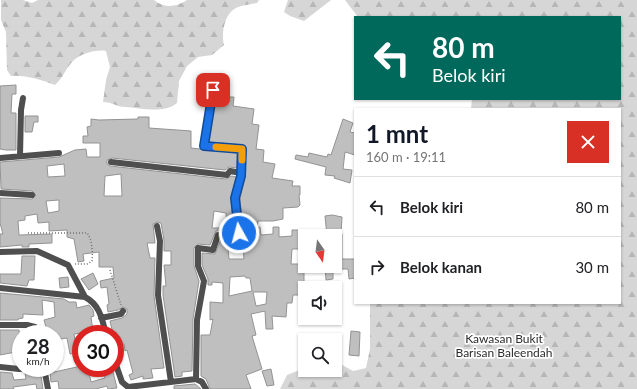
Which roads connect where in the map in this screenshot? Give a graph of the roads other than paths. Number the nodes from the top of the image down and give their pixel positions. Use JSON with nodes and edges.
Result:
{"nodes":[{"id":1,"x":213,"y":90,"type":"dead end"},
{"id":2,"x":23,"y":98,"type":"dead end"},
{"id":3,"x":59,"y":153,"type":"dead end"},
{"id":4,"x":20,"y":156,"type":"junction"},
{"id":5,"x":0,"y":158,"type":"edge"},
{"id":6,"x":111,"y":162,"type":"dead end"},
{"id":7,"x":241,"y":172,"type":"junction"},
{"id":8,"x":0,"y":193,"type":"edge"},
{"id":9,"x":32,"y":195,"type":"dead end"},
{"id":10,"x":157,"y":226,"type":"dead end"},
{"id":11,"x":0,"y":252,"type":"edge"},
{"id":12,"x":0,"y":288,"type":"edge"},
{"id":13,"x":85,"y":297,"type":"junction"},
{"id":14,"x":123,"y":311,"type":"road end"},
{"id":15,"x":101,"y":318,"type":"junction"},
{"id":16,"x":0,"y":325,"type":"edge"},
{"id":17,"x":12,"y":325,"type":"edge"},
{"id":18,"x":103,"y":325,"type":"edge"},
{"id":19,"x":0,"y":367,"type":"edge"},
{"id":20,"x":12,"y":368,"type":"edge"},
{"id":21,"x":46,"y":377,"type":"edge"},
{"id":22,"x":120,"y":377,"type":"edge"},
{"id":23,"x":196,"y":379,"type":"junction"},
{"id":24,"x":171,"y":382,"type":"junction"},
{"id":25,"x":48,"y":389,"type":"edge"},
{"id":26,"x":206,"y":389,"type":"edge"}],
"edges":[{"from":1,"to":7,"type":"street"},
{"from":2,"to":4,"type":"street"},
{"from":3,"to":4,"type":"street"},
{"from":4,"to":5,"type":"street"},
{"from":6,"to":7,"type":"street"},
{"from":7,"to":23,"type":"street"},
{"from":8,"to":9,"type":"street"},
{"from":10,"to":24,"type":"street"},
{"from":11,"to":13,"type":"street"},
{"from":12,"to":13,"type":"street"},
{"from":13,"to":15,"type":"street"},
{"from":14,"to":15,"type":"street"},
{"from":15,"to":18,"type":"street"},
{"from":16,"to":17,"type":"street"},
{"from":19,"to":20,"type":"street"},
{"from":21,"to":25,"type":"street"},
{"from":22,"to":24,"type":"street"},
{"from":23,"to":24,"type":"street"},
{"from":23,"to":26,"type":"street"}]}
